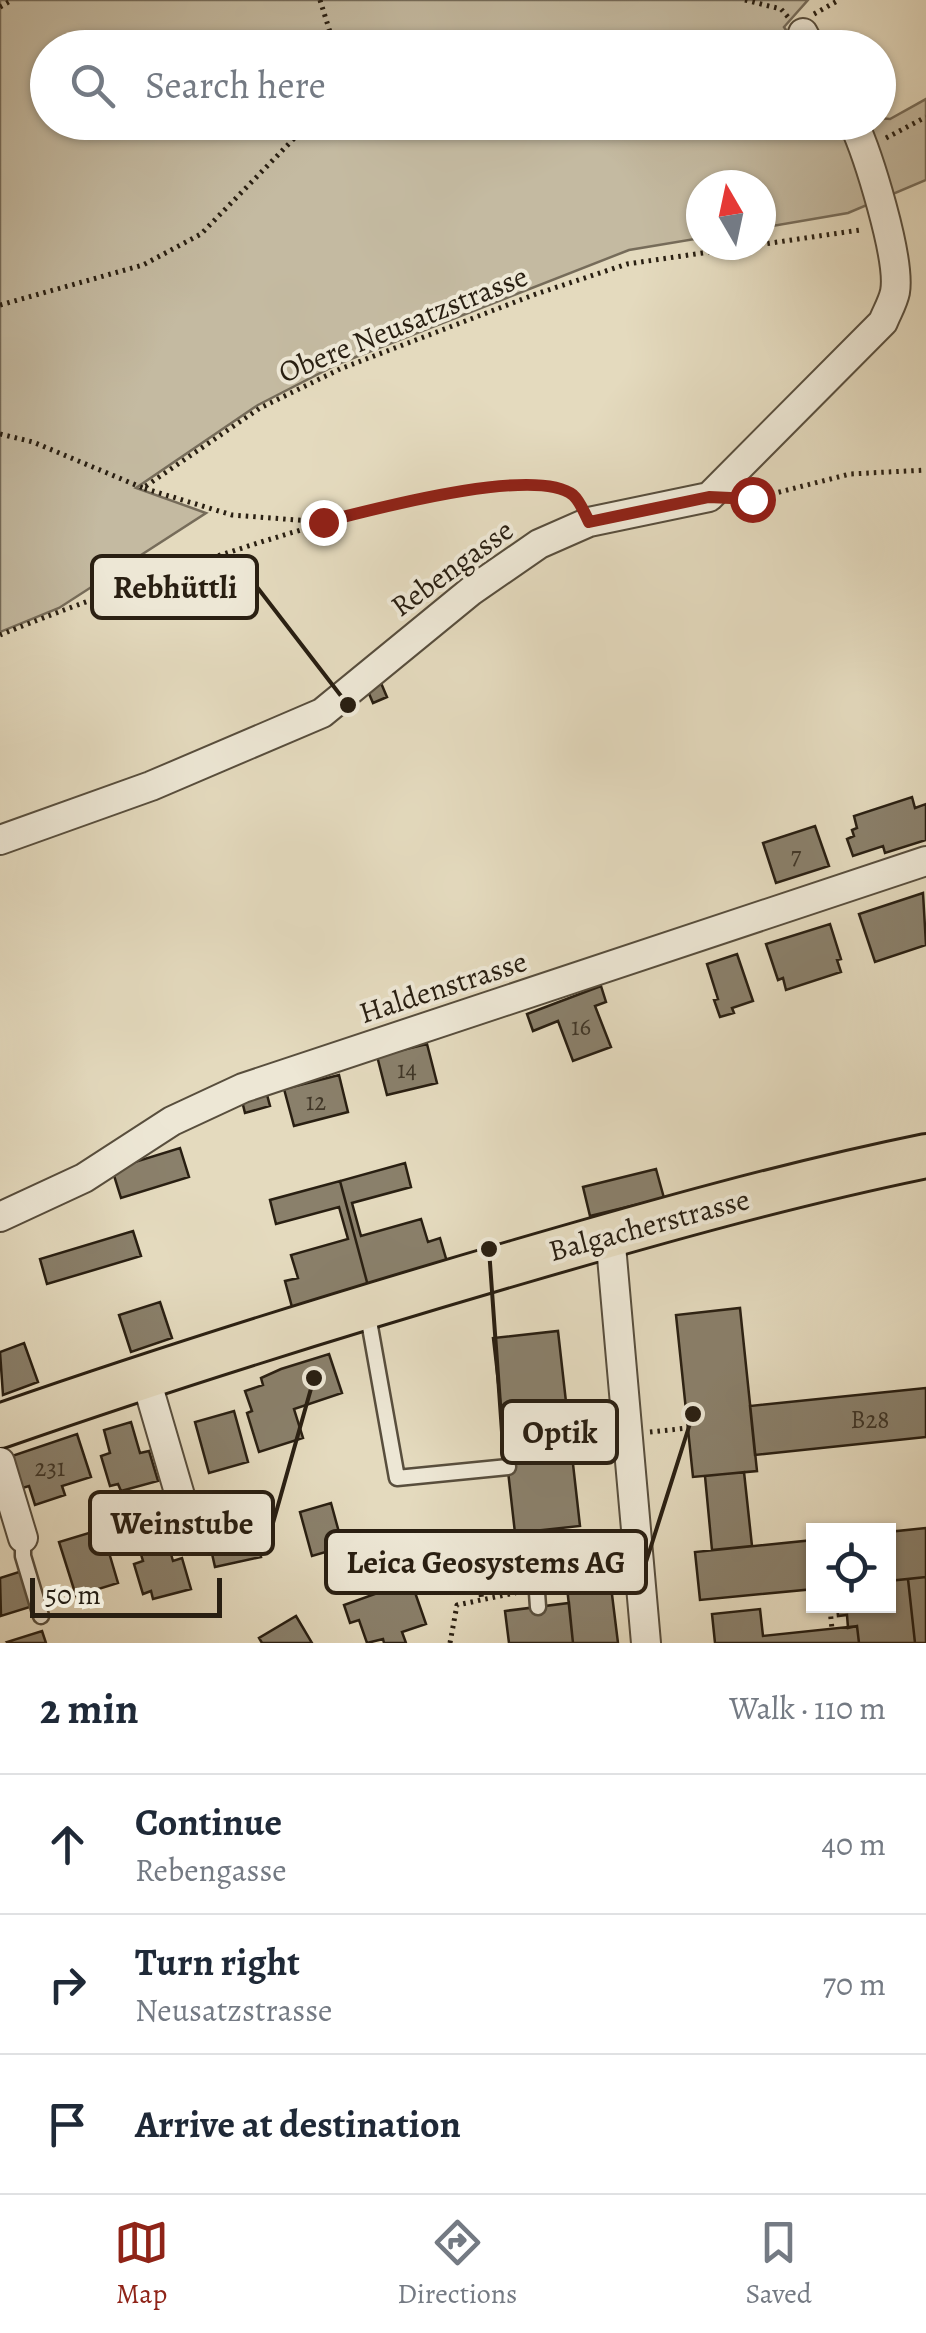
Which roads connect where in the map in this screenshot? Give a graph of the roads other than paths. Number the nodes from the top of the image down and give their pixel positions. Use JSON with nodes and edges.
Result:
{"nodes":[{"id":1,"x":862,"y":140,"type":"edge"},
{"id":2,"x":0,"y":840,"type":"edge"},
{"id":3,"x":926,"y":861,"type":"edge"},
{"id":4,"x":926,"y":1156,"type":"edge"},
{"id":5,"x":0,"y":1217,"type":"edge"},
{"id":6,"x":610,"y":1234,"type":"junction"},
{"id":7,"x":366,"y":1305,"type":"junction"},
{"id":8,"x":145,"y":1376,"type":"junction"},
{"id":9,"x":0,"y":1426,"type":"edge"},
{"id":10,"x":0,"y":1462,"type":"edge"},
{"id":11,"x":508,"y":1467,"type":"dead end"},
{"id":12,"x":188,"y":1523,"type":"dead end"},
{"id":13,"x":23,"y":1538,"type":"joint"},
{"id":14,"x":636,"y":1539,"type":"junction"},
{"id":15,"x":538,"y":1607,"type":"dead end"},
{"id":16,"x":41,"y":1616,"type":"dead end"},
{"id":17,"x":646,"y":1643,"type":"edge"}],
"edges":[{"from":1,"to":2,"type":"street","name":"Rebengasse"},
{"from":3,"to":5,"type":"street","name":"Haldenstrasse"},
{"from":4,"to":6,"type":"main road","name":"Balgacherstrasse"},
{"from":6,"to":7,"type":"main road","name":"Balgacherstrasse"},
{"from":6,"to":14,"type":"street"},
{"from":7,"to":8,"type":"main road","name":"Balgacherstrasse"},
{"from":7,"to":11,"type":"lane"},
{"from":8,"to":9,"type":"main road","name":"Balgacherstrasse"},
{"from":8,"to":12,"type":"street"},
{"from":10,"to":13,"type":"street"},
{"from":13,"to":16,"type":"lane"},
{"from":14,"to":15,"type":"lane"},
{"from":14,"to":17,"type":"street"}]}
